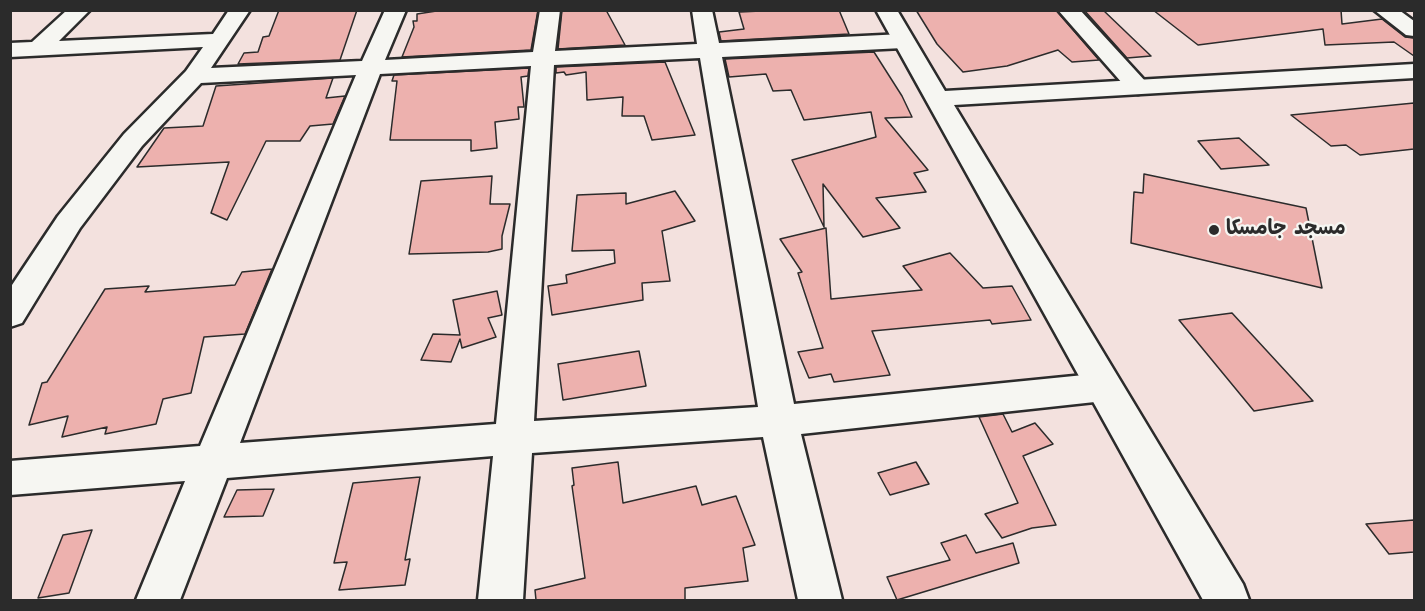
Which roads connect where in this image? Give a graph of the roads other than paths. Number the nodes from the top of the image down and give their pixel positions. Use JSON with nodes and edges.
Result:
{"nodes":[{"id":1,"x":80,"y":10,"type":"edge"},
{"id":2,"x":240,"y":10,"type":"edge"},
{"id":3,"x":396,"y":10,"type":"edge"},
{"id":4,"x":550,"y":10,"type":"edge"},
{"id":5,"x":702,"y":10,"type":"edge"},
{"id":6,"x":886,"y":10,"type":"edge"},
{"id":7,"x":1068,"y":10,"type":"edge"},
{"id":8,"x":1384,"y":10,"type":"edge"},
{"id":9,"x":1414,"y":30,"type":"edge"},
{"id":10,"x":218,"y":40,"type":"junction"},
{"id":11,"x":903,"y":41,"type":"junction"},
{"id":12,"x":39,"y":48,"type":"junction"},
{"id":13,"x":10,"y":50,"type":"edge"},
{"id":14,"x":709,"y":51,"type":"junction"},
{"id":15,"x":543,"y":58,"type":"junction"},
{"id":16,"x":371,"y":66,"type":"junction"},
{"id":17,"x":1414,"y":71,"type":"edge"},
{"id":18,"x":194,"y":76,"type":"junction"},
{"id":19,"x":1138,"y":87,"type":"junction"},
{"id":20,"x":938,"y":99,"type":"junction"},
{"id":21,"x":10,"y":315,"type":"edge"},
{"id":22,"x":1104,"y":387,"type":"junction"},
{"id":23,"x":779,"y":421,"type":"junction"},
{"id":24,"x":516,"y":438,"type":"junction"},
{"id":25,"x":214,"y":462,"type":"junction"},
{"id":26,"x":10,"y":478,"type":"edge"},
{"id":27,"x":158,"y":600,"type":"edge"},
{"id":28,"x":501,"y":600,"type":"edge"},
{"id":29,"x":820,"y":600,"type":"edge"},
{"id":30,"x":1227,"y":600,"type":"edge"}],
"edges":[{"from":1,"to":12,"type":"street"},
{"from":2,"to":10,"type":"street"},
{"from":3,"to":16,"type":"street"},
{"from":4,"to":15,"type":"street"},
{"from":5,"to":14,"type":"street"},
{"from":6,"to":11,"type":"street"},
{"from":7,"to":19,"type":"street"},
{"from":8,"to":9,"type":"street"},
{"from":10,"to":12,"type":"street"},
{"from":10,"to":18,"type":"street"},
{"from":11,"to":14,"type":"street"},
{"from":11,"to":20,"type":"street"},
{"from":12,"to":13,"type":"street"},
{"from":14,"to":15,"type":"street"},
{"from":14,"to":23,"type":"street"},
{"from":15,"to":16,"type":"street"},
{"from":15,"to":24,"type":"street"},
{"from":16,"to":18,"type":"street"},
{"from":16,"to":25,"type":"street"},
{"from":17,"to":19,"type":"street"},
{"from":18,"to":21,"type":"street"},
{"from":19,"to":20,"type":"street"},
{"from":20,"to":22,"type":"street"},
{"from":22,"to":23,"type":"street"},
{"from":22,"to":30,"type":"street"},
{"from":23,"to":24,"type":"street"},
{"from":23,"to":29,"type":"street"},
{"from":24,"to":25,"type":"street"},
{"from":24,"to":28,"type":"street"},
{"from":25,"to":26,"type":"street"},
{"from":25,"to":27,"type":"street"}]}
